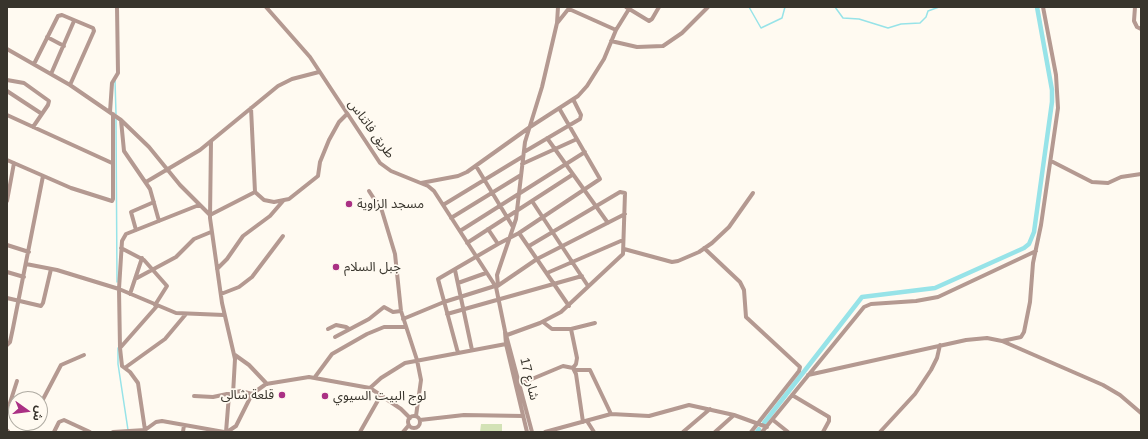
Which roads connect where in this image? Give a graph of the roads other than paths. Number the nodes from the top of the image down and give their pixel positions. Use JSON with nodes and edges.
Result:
{"nodes":[{"id":1,"x":117,"y":7,"type":"edge"},
{"id":2,"x":266,"y":7,"type":"edge"},
{"id":3,"x":558,"y":7,"type":"edge"},
{"id":4,"x":659,"y":7,"type":"edge"},
{"id":5,"x":1043,"y":7,"type":"edge"},
{"id":6,"x":1135,"y":7,"type":"edge"},
{"id":7,"x":570,"y":8,"type":"edge"},
{"id":8,"x":627,"y":8,"type":"edge"},
{"id":9,"x":706,"y":8,"type":"edge"},
{"id":10,"x":709,"y":13,"type":"dead end"},
{"id":11,"x":74,"y":21,"type":"junction"},
{"id":12,"x":557,"y":23,"type":"junction"},
{"id":13,"x":616,"y":30,"type":"junction"},
{"id":14,"x":1141,"y":30,"type":"edge"},
{"id":15,"x":47,"y":37,"type":"junction"},
{"id":16,"x":611,"y":41,"type":"junction"},
{"id":17,"x":64,"y":46,"type":"junction"},
{"id":18,"x":7,"y":49,"type":"edge"},
{"id":19,"x":34,"y":64,"type":"junction"},
{"id":20,"x":318,"y":72,"type":"junction"},
{"id":21,"x":51,"y":74,"type":"junction"},
{"id":22,"x":7,"y":80,"type":"edge"},
{"id":23,"x":70,"y":85,"type":"junction"},
{"id":24,"x":7,"y":92,"type":"edge"},
{"id":25,"x":573,"y":99,"type":"junction"},
{"id":26,"x":251,"y":108,"type":"junction"},
{"id":27,"x":559,"y":108,"type":"junction"},
{"id":28,"x":112,"y":113,"type":"junction"},
{"id":29,"x":42,"y":114,"type":"junction"},
{"id":30,"x":347,"y":114,"type":"junction"},
{"id":31,"x":7,"y":115,"type":"edge"},
{"id":32,"x":121,"y":120,"type":"junction"},
{"id":33,"x":569,"y":126,"type":"junction"},
{"id":34,"x":34,"y":127,"type":"junction"},
{"id":35,"x":530,"y":127,"type":"junction"},
{"id":36,"x":547,"y":138,"type":"junction"},
{"id":37,"x":577,"y":139,"type":"junction"},
{"id":38,"x":211,"y":141,"type":"junction"},
{"id":39,"x":554,"y":149,"type":"junction"},
{"id":40,"x":524,"y":152,"type":"junction"},
{"id":41,"x":585,"y":152,"type":"junction"},
{"id":42,"x":522,"y":157,"type":"junction"},
{"id":43,"x":7,"y":160,"type":"edge"},
{"id":44,"x":1050,"y":161,"type":"junction"},
{"id":45,"x":14,"y":163,"type":"junction"},
{"id":46,"x":112,"y":163,"type":"junction"},
{"id":47,"x":522,"y":164,"type":"junction"},
{"id":48,"x":564,"y":164,"type":"junction"},
{"id":49,"x":476,"y":166,"type":"junction"},
{"id":50,"x":167,"y":169,"type":"junction"},
{"id":51,"x":1141,"y":174,"type":"edge"},
{"id":52,"x":522,"y":175,"type":"junction"},
{"id":53,"x":572,"y":175,"type":"junction"},
{"id":54,"x":43,"y":176,"type":"junction"},
{"id":55,"x":484,"y":180,"type":"junction"},
{"id":56,"x":9,"y":182,"type":"edge"},
{"id":57,"x":146,"y":182,"type":"junction"},
{"id":58,"x":421,"y":183,"type":"junction"},
{"id":59,"x":369,"y":191,"type":"dead end"},
{"id":60,"x":584,"y":191,"type":"junction"},
{"id":61,"x":255,"y":192,"type":"junction"},
{"id":62,"x":520,"y":192,"type":"junction"},
{"id":63,"x":492,"y":193,"type":"junction"},
{"id":64,"x":753,"y":193,"type":"dead end"},
{"id":65,"x":7,"y":201,"type":"edge"},
{"id":66,"x":283,"y":201,"type":"junction"},
{"id":67,"x":532,"y":201,"type":"junction"},
{"id":68,"x":154,"y":202,"type":"junction"},
{"id":69,"x":199,"y":205,"type":"junction"},
{"id":70,"x":443,"y":205,"type":"junction"},
{"id":71,"x":499,"y":206,"type":"junction"},
{"id":72,"x":596,"y":207,"type":"junction"},
{"id":73,"x":517,"y":210,"type":"junction"},
{"id":74,"x":625,"y":214,"type":"junction"},
{"id":75,"x":210,"y":215,"type":"junction"},
{"id":76,"x":506,"y":217,"type":"junction"},
{"id":77,"x":452,"y":218,"type":"junction"},
{"id":78,"x":542,"y":218,"type":"junction"},
{"id":79,"x":159,"y":221,"type":"junction"},
{"id":80,"x":608,"y":223,"type":"junction"},
{"id":81,"x":513,"y":227,"type":"junction"},
{"id":82,"x":488,"y":229,"type":"junction"},
{"id":83,"x":136,"y":230,"type":"junction"},
{"id":84,"x":460,"y":231,"type":"junction"},
{"id":85,"x":211,"y":232,"type":"junction"},
{"id":86,"x":552,"y":232,"type":"junction"},
{"id":87,"x":520,"y":233,"type":"junction"},
{"id":88,"x":283,"y":236,"type":"dead end"},
{"id":89,"x":510,"y":239,"type":"junction"},
{"id":90,"x":623,"y":240,"type":"junction"},
{"id":91,"x":467,"y":243,"type":"junction"},
{"id":92,"x":498,"y":244,"type":"junction"},
{"id":93,"x":7,"y":245,"type":"edge"},
{"id":94,"x":529,"y":246,"type":"junction"},
{"id":95,"x":562,"y":246,"type":"junction"},
{"id":96,"x":121,"y":248,"type":"junction"},
{"id":97,"x":704,"y":248,"type":"junction"},
{"id":98,"x":624,"y":249,"type":"junction"},
{"id":99,"x":1036,"y":251,"type":"junction"},
{"id":100,"x":29,"y":252,"type":"junction"},
{"id":101,"x":476,"y":257,"type":"junction"},
{"id":102,"x":142,"y":258,"type":"junction"},
{"id":103,"x":537,"y":259,"type":"junction"},
{"id":104,"x":573,"y":262,"type":"junction"},
{"id":105,"x":26,"y":264,"type":"junction"},
{"id":106,"x":51,"y":269,"type":"junction"},
{"id":107,"x":217,"y":269,"type":"junction"},
{"id":108,"x":154,"y":270,"type":"junction"},
{"id":109,"x":455,"y":270,"type":"junction"},
{"id":110,"x":7,"y":272,"type":"edge"},
{"id":111,"x":486,"y":273,"type":"junction"},
{"id":112,"x":547,"y":273,"type":"junction"},
{"id":113,"x":582,"y":276,"type":"junction"},
{"id":114,"x":24,"y":277,"type":"junction"},
{"id":115,"x":137,"y":278,"type":"junction"},
{"id":116,"x":458,"y":282,"type":"junction"},
{"id":117,"x":555,"y":284,"type":"junction"},
{"id":118,"x":496,"y":286,"type":"junction"},
{"id":119,"x":588,"y":286,"type":"junction"},
{"id":120,"x":119,"y":289,"type":"junction"},
{"id":121,"x":130,"y":294,"type":"junction"},
{"id":122,"x":221,"y":294,"type":"junction"},
{"id":123,"x":461,"y":296,"type":"junction"},
{"id":124,"x":7,"y":298,"type":"edge"},
{"id":125,"x":19,"y":301,"type":"junction"},
{"id":126,"x":499,"y":301,"type":"junction"},
{"id":127,"x":444,"y":302,"type":"junction"},
{"id":128,"x":156,"y":306,"type":"junction"},
{"id":129,"x":569,"y":306,"type":"junction"},
{"id":130,"x":465,"y":310,"type":"junction"},
{"id":131,"x":401,"y":311,"type":"junction"},
{"id":132,"x":186,"y":314,"type":"junction"},
{"id":133,"x":447,"y":314,"type":"junction"},
{"id":134,"x":224,"y":316,"type":"junction"},
{"id":135,"x":403,"y":319,"type":"junction"},
{"id":136,"x":354,"y":321,"type":"dead end"},
{"id":137,"x":360,"y":322,"type":"junction"},
{"id":138,"x":543,"y":322,"type":"junction"},
{"id":139,"x":594,"y":323,"type":"dead end"},
{"id":140,"x":405,"y":327,"type":"junction"},
{"id":141,"x":328,"y":329,"type":"dead end"},
{"id":142,"x":349,"y":329,"type":"junction"},
{"id":143,"x":571,"y":329,"type":"junction"},
{"id":144,"x":506,"y":333,"type":"junction"},
{"id":145,"x":335,"y":338,"type":"dead end"},
{"id":146,"x":1002,"y":341,"type":"junction"},
{"id":147,"x":506,"y":344,"type":"junction"},
{"id":148,"x":7,"y":345,"type":"edge"},
{"id":149,"x":940,"y":345,"type":"junction"},
{"id":150,"x":120,"y":348,"type":"junction"},
{"id":151,"x":472,"y":350,"type":"junction"},
{"id":152,"x":458,"y":353,"type":"junction"},
{"id":153,"x":234,"y":355,"type":"junction"},
{"id":154,"x":84,"y":356,"type":"dead end"},
{"id":155,"x":417,"y":360,"type":"junction"},
{"id":156,"x":126,"y":367,"type":"junction"},
{"id":157,"x":574,"y":369,"type":"junction"},
{"id":158,"x":808,"y":375,"type":"junction"},
{"id":159,"x":315,"y":377,"type":"junction"},
{"id":160,"x":17,"y":381,"type":"dead end"},
{"id":161,"x":267,"y":384,"type":"junction"},
{"id":162,"x":520,"y":384,"type":"junction"},
{"id":163,"x":370,"y":388,"type":"junction"},
{"id":164,"x":47,"y":391,"type":"edge"},
{"id":165,"x":231,"y":394,"type":"junction"},
{"id":166,"x":252,"y":394,"type":"junction"},
{"id":167,"x":381,"y":395,"type":"junction"},
{"id":168,"x":792,"y":395,"type":"junction"},
{"id":169,"x":194,"y":396,"type":"dead end"},
{"id":170,"x":710,"y":409,"type":"junction"},
{"id":171,"x":7,"y":412,"type":"edge"},
{"id":172,"x":1141,"y":413,"type":"edge"},
{"id":173,"x":611,"y":414,"type":"junction"},
{"id":174,"x":734,"y":415,"type":"junction"},
{"id":175,"x":416,"y":416,"type":"junction"},
{"id":176,"x":523,"y":416,"type":"junction"},
{"id":177,"x":410,"y":418,"type":"junction"},
{"id":178,"x":420,"y":420,"type":"junction"},
{"id":179,"x":772,"y":420,"type":"junction"},
{"id":180,"x":585,"y":421,"type":"junction"},
{"id":181,"x":758,"y":423,"type":"junction"},
{"id":182,"x":184,"y":425,"type":"junction"},
{"id":183,"x":409,"y":425,"type":"junction"},
{"id":184,"x":151,"y":426,"type":"junction"},
{"id":185,"x":418,"y":426,"type":"junction"},
{"id":186,"x":145,"y":430,"type":"junction"},
{"id":187,"x":765,"y":430,"type":"edge"},
{"id":188,"x":209,"y":431,"type":"edge"},
{"id":189,"x":54,"y":432,"type":"edge"},
{"id":190,"x":90,"y":432,"type":"edge"},
{"id":191,"x":113,"y":432,"type":"edge"},
{"id":192,"x":124,"y":432,"type":"edge"},
{"id":193,"x":150,"y":432,"type":"edge"},
{"id":194,"x":183,"y":432,"type":"edge"},
{"id":195,"x":226,"y":432,"type":"edge"},
{"id":196,"x":360,"y":432,"type":"edge"},
{"id":197,"x":403,"y":432,"type":"edge"},
{"id":198,"x":419,"y":432,"type":"edge"},
{"id":199,"x":527,"y":432,"type":"edge"},
{"id":200,"x":532,"y":432,"type":"edge"},
{"id":201,"x":545,"y":432,"type":"edge"},
{"id":202,"x":594,"y":432,"type":"edge"},
{"id":203,"x":683,"y":432,"type":"edge"},
{"id":204,"x":715,"y":432,"type":"edge"},
{"id":205,"x":750,"y":432,"type":"edge"},
{"id":206,"x":788,"y":432,"type":"edge"},
{"id":207,"x":823,"y":432,"type":"edge"},
{"id":208,"x":880,"y":432,"type":"edge"}],
"edges":[{"from":1,"to":28,"type":"street"},
{"from":2,"to":20,"type":"street","name":"طريق فاتناس"},
{"from":3,"to":12,"type":"street"},
{"from":4,"to":8,"type":"street"},
{"from":5,"to":44,"type":"street"},
{"from":6,"to":14,"type":"street"},
{"from":7,"to":12,"type":"street"},
{"from":7,"to":13,"type":"street"},
{"from":8,"to":13,"type":"street"},
{"from":9,"to":10,"type":"street"},
{"from":9,"to":16,"type":"street"},
{"from":11,"to":15,"type":"street"},
{"from":11,"to":17,"type":"street"},
{"from":11,"to":23,"type":"street"},
{"from":12,"to":35,"type":"street"},
{"from":13,"to":16,"type":"street"},
{"from":15,"to":17,"type":"street"},
{"from":15,"to":19,"type":"street"},
{"from":16,"to":25,"type":"street"},
{"from":17,"to":21,"type":"street"},
{"from":18,"to":19,"type":"street"},
{"from":19,"to":21,"type":"street"},
{"from":20,"to":26,"type":"street"},
{"from":20,"to":30,"type":"street","name":"طريق فاتناس"},
{"from":21,"to":23,"type":"street"},
{"from":22,"to":29,"type":"street"},
{"from":23,"to":28,"type":"street"},
{"from":24,"to":29,"type":"street"},
{"from":25,"to":27,"type":"street"},
{"from":25,"to":33,"type":"street"},
{"from":26,"to":38,"type":"street"},
{"from":26,"to":61,"type":"street"},
{"from":27,"to":33,"type":"street"},
{"from":27,"to":35,"type":"street"},
{"from":28,"to":32,"type":"street"},
{"from":28,"to":46,"type":"street"},
{"from":29,"to":34,"type":"street"},
{"from":30,"to":58,"type":"street","name":"طريق فاتناس"},
{"from":30,"to":66,"type":"street"},
{"from":31,"to":34,"type":"street"},
{"from":32,"to":50,"type":"street"},
{"from":32,"to":57,"type":"street"},
{"from":33,"to":36,"type":"street"},
{"from":33,"to":37,"type":"street"},
{"from":34,"to":46,"type":"street"},
{"from":35,"to":40,"type":"street"},
{"from":35,"to":49,"type":"street"},
{"from":36,"to":39,"type":"street"},
{"from":36,"to":40,"type":"street"},
{"from":37,"to":39,"type":"street"},
{"from":37,"to":41,"type":"street"},
{"from":38,"to":50,"type":"street"},
{"from":38,"to":75,"type":"street"},
{"from":39,"to":47,"type":"street"},
{"from":39,"to":48,"type":"street"},
{"from":40,"to":42,"type":"street"},
{"from":41,"to":48,"type":"street"},
{"from":41,"to":60,"type":"street"},
{"from":42,"to":47,"type":"street"},
{"from":42,"to":55,"type":"street"},
{"from":43,"to":45,"type":"street"},
{"from":44,"to":51,"type":"street"},
{"from":44,"to":99,"type":"street"},
{"from":45,"to":54,"type":"street"},
{"from":45,"to":56,"type":"street"},
{"from":46,"to":54,"type":"street"},
{"from":47,"to":52,"type":"street"},
{"from":48,"to":53,"type":"street"},
{"from":48,"to":62,"type":"street"},
{"from":49,"to":55,"type":"street"},
{"from":49,"to":58,"type":"street"},
{"from":50,"to":57,"type":"street"},
{"from":50,"to":69,"type":"street"},
{"from":52,"to":62,"type":"street"},
{"from":52,"to":63,"type":"street"},
{"from":53,"to":60,"type":"street"},
{"from":53,"to":67,"type":"street"},
{"from":54,"to":100,"type":"street"},
{"from":55,"to":63,"type":"street"},
{"from":55,"to":70,"type":"street"},
{"from":56,"to":65,"type":"street"},
{"from":57,"to":68,"type":"street"},
{"from":58,"to":70,"type":"street","name":"طريق فاتناس"},
{"from":59,"to":131,"type":"street"},
{"from":60,"to":72,"type":"street"},
{"from":60,"to":78,"type":"street"},
{"from":61,"to":66,"type":"street"},
{"from":61,"to":75,"type":"street"},
{"from":62,"to":71,"type":"street"},
{"from":62,"to":73,"type":"street"},
{"from":63,"to":71,"type":"street"},
{"from":63,"to":77,"type":"street"},
{"from":64,"to":97,"type":"street"},
{"from":66,"to":107,"type":"street"},
{"from":67,"to":73,"type":"street"},
{"from":67,"to":78,"type":"street"},
{"from":68,"to":79,"type":"street"},
{"from":68,"to":83,"type":"street"},
{"from":69,"to":75,"type":"street"},
{"from":69,"to":79,"type":"street"},
{"from":70,"to":77,"type":"street","name":"طريق فاتناس"},
{"from":71,"to":76,"type":"street"},
{"from":71,"to":84,"type":"street"},
{"from":72,"to":74,"type":"street"},
{"from":72,"to":80,"type":"street"},
{"from":72,"to":86,"type":"street"},
{"from":73,"to":76,"type":"street"},
{"from":73,"to":81,"type":"street"},
{"from":74,"to":80,"type":"street"},
{"from":74,"to":90,"type":"street"},
{"from":75,"to":85,"type":"street"},
{"from":76,"to":81,"type":"street"},
{"from":76,"to":82,"type":"street"},
{"from":77,"to":84,"type":"street","name":"طريق فاتناس"},
{"from":78,"to":86,"type":"street"},
{"from":78,"to":87,"type":"street"},
{"from":79,"to":83,"type":"street"},
{"from":80,"to":95,"type":"street"},
{"from":81,"to":89,"type":"street"},
{"from":82,"to":91,"type":"street"},
{"from":82,"to":92,"type":"street"},
{"from":83,"to":96,"type":"street"},
{"from":84,"to":91,"type":"street","name":"طريق فاتناس"},
{"from":85,"to":107,"type":"street"},
{"from":85,"to":108,"type":"street"},
{"from":86,"to":94,"type":"street"},
{"from":86,"to":95,"type":"street"},
{"from":87,"to":89,"type":"street"},
{"from":87,"to":94,"type":"street"},
{"from":88,"to":122,"type":"street"},
{"from":89,"to":92,"type":"street"},
{"from":89,"to":118,"type":"street"},
{"from":90,"to":98,"type":"street"},
{"from":90,"to":104,"type":"street"},
{"from":91,"to":101,"type":"street","name":"طريق فاتناس"},
{"from":92,"to":101,"type":"street"},
{"from":93,"to":100,"type":"street"},
{"from":94,"to":103,"type":"street"},
{"from":95,"to":103,"type":"street"},
{"from":95,"to":104,"type":"street"},
{"from":96,"to":102,"type":"street"},
{"from":96,"to":120,"type":"street"},
{"from":97,"to":98,"type":"street"},
{"from":97,"to":181,"type":"street"},
{"from":98,"to":119,"type":"street"},
{"from":99,"to":146,"type":"street"},
{"from":99,"to":158,"type":"street"},
{"from":100,"to":105,"type":"street"},
{"from":101,"to":109,"type":"street"},
{"from":101,"to":111,"type":"street","name":"طريق فاتناس"},
{"from":102,"to":108,"type":"street"},
{"from":102,"to":115,"type":"street"},
{"from":103,"to":112,"type":"street"},
{"from":103,"to":118,"type":"street"},
{"from":104,"to":112,"type":"street"},
{"from":104,"to":113,"type":"street"},
{"from":105,"to":106,"type":"street"},
{"from":105,"to":114,"type":"street"},
{"from":106,"to":120,"type":"street"},
{"from":106,"to":125,"type":"street"},
{"from":107,"to":122,"type":"street"},
{"from":108,"to":115,"type":"street"},
{"from":108,"to":128,"type":"street"},
{"from":109,"to":116,"type":"street"},
{"from":109,"to":127,"type":"street"},
{"from":110,"to":114,"type":"street"},
{"from":111,"to":116,"type":"street"},
{"from":111,"to":118,"type":"street","name":"طريق فاتناس"},
{"from":112,"to":117,"type":"street"},
{"from":113,"to":117,"type":"street"},
{"from":113,"to":119,"type":"street"},
{"from":114,"to":125,"type":"street"},
{"from":115,"to":121,"type":"street"},
{"from":116,"to":123,"type":"street"},
{"from":117,"to":126,"type":"street"},
{"from":117,"to":129,"type":"street"},
{"from":118,"to":123,"type":"street"},
{"from":118,"to":126,"type":"street","name":"شارع 17"},
{"from":119,"to":129,"type":"street"},
{"from":120,"to":121,"type":"street"},
{"from":120,"to":150,"type":"street"},
{"from":121,"to":128,"type":"street"},
{"from":122,"to":134,"type":"street"},
{"from":123,"to":127,"type":"street"},
{"from":123,"to":130,"type":"street"},
{"from":124,"to":125,"type":"street"},
{"from":125,"to":148,"type":"street"},
{"from":126,"to":130,"type":"street"},
{"from":126,"to":144,"type":"street","name":"شارع 17"},
{"from":127,"to":133,"type":"street"},
{"from":127,"to":135,"type":"street"},
{"from":128,"to":132,"type":"street"},
{"from":128,"to":150,"type":"street"},
{"from":129,"to":138,"type":"street"},
{"from":130,"to":133,"type":"street"},
{"from":130,"to":151,"type":"street"},
{"from":131,"to":135,"type":"street"},
{"from":131,"to":137,"type":"street"},
{"from":132,"to":134,"type":"street"},
{"from":132,"to":156,"type":"street"},
{"from":133,"to":152,"type":"street"},
{"from":134,"to":153,"type":"street"},
{"from":135,"to":140,"type":"street"},
{"from":136,"to":137,"type":"street"},
{"from":137,"to":142,"type":"street"},
{"from":138,"to":143,"type":"street"},
{"from":138,"to":144,"type":"street"},
{"from":139,"to":143,"type":"street"},
{"from":140,"to":155,"type":"street"},
{"from":140,"to":159,"type":"street"},
{"from":141,"to":142,"type":"street"},
{"from":142,"to":145,"type":"street"},
{"from":143,"to":157,"type":"street"},
{"from":144,"to":147,"type":"street","name":"شارع 17"},
{"from":144,"to":162,"type":"street","name":"شارع 17"},
{"from":146,"to":149,"type":"street"},
{"from":146,"to":172,"type":"street"},
{"from":147,"to":151,"type":"street"},
{"from":147,"to":176,"type":"street","name":"شارع 17"},
{"from":149,"to":158,"type":"street"},
{"from":149,"to":208,"type":"street"},
{"from":150,"to":156,"type":"street"},
{"from":151,"to":152,"type":"street"},
{"from":152,"to":155,"type":"street"},
{"from":153,"to":161,"type":"street"},
{"from":153,"to":165,"type":"street"},
{"from":154,"to":164,"type":"street"},
{"from":155,"to":163,"type":"street"},
{"from":155,"to":175,"type":"street"},
{"from":156,"to":186,"type":"street"},
{"from":157,"to":162,"type":"street"},
{"from":157,"to":173,"type":"street"},
{"from":157,"to":180,"type":"street"},
{"from":158,"to":168,"type":"street"},
{"from":159,"to":161,"type":"street"},
{"from":159,"to":163,"type":"street"},
{"from":160,"to":171,"type":"street"},
{"from":161,"to":166,"type":"street"},
{"from":162,"to":200,"type":"street","name":"شارع 17"},
{"from":163,"to":167,"type":"street"},
{"from":165,"to":166,"type":"street"},
{"from":165,"to":169,"type":"street"},
{"from":165,"to":195,"type":"street"},
{"from":166,"to":195,"type":"street"},
{"from":167,"to":177,"type":"street"},
{"from":167,"to":196,"type":"street"},
{"from":168,"to":179,"type":"street"},
{"from":168,"to":207,"type":"street"},
{"from":170,"to":173,"type":"street"},
{"from":170,"to":174,"type":"street"},
{"from":170,"to":203,"type":"street"},
{"from":173,"to":180,"type":"street"},
{"from":174,"to":181,"type":"street"},
{"from":174,"to":204,"type":"street"},
{"from":175,"to":177,"type":"street"},
{"from":175,"to":178,"type":"street"},
{"from":176,"to":178,"type":"street"},
{"from":176,"to":199,"type":"street","name":"شارع 17"},
{"from":177,"to":183,"type":"street"},
{"from":178,"to":185,"type":"street"},
{"from":179,"to":187,"type":"street"},
{"from":179,"to":206,"type":"street"},
{"from":180,"to":201,"type":"street"},
{"from":180,"to":202,"type":"street"},
{"from":181,"to":187,"type":"street"},
{"from":181,"to":205,"type":"street"},
{"from":182,"to":184,"type":"street"},
{"from":182,"to":188,"type":"street"},
{"from":182,"to":194,"type":"street"},
{"from":183,"to":185,"type":"street"},
{"from":183,"to":197,"type":"street"},
{"from":184,"to":186,"type":"street"},
{"from":184,"to":193,"type":"street"},
{"from":185,"to":198,"type":"street"},
{"from":186,"to":192,"type":"street"},
{"from":188,"to":195,"type":"street"},
{"from":189,"to":190,"type":"street"},
{"from":191,"to":192,"type":"street"}]}
